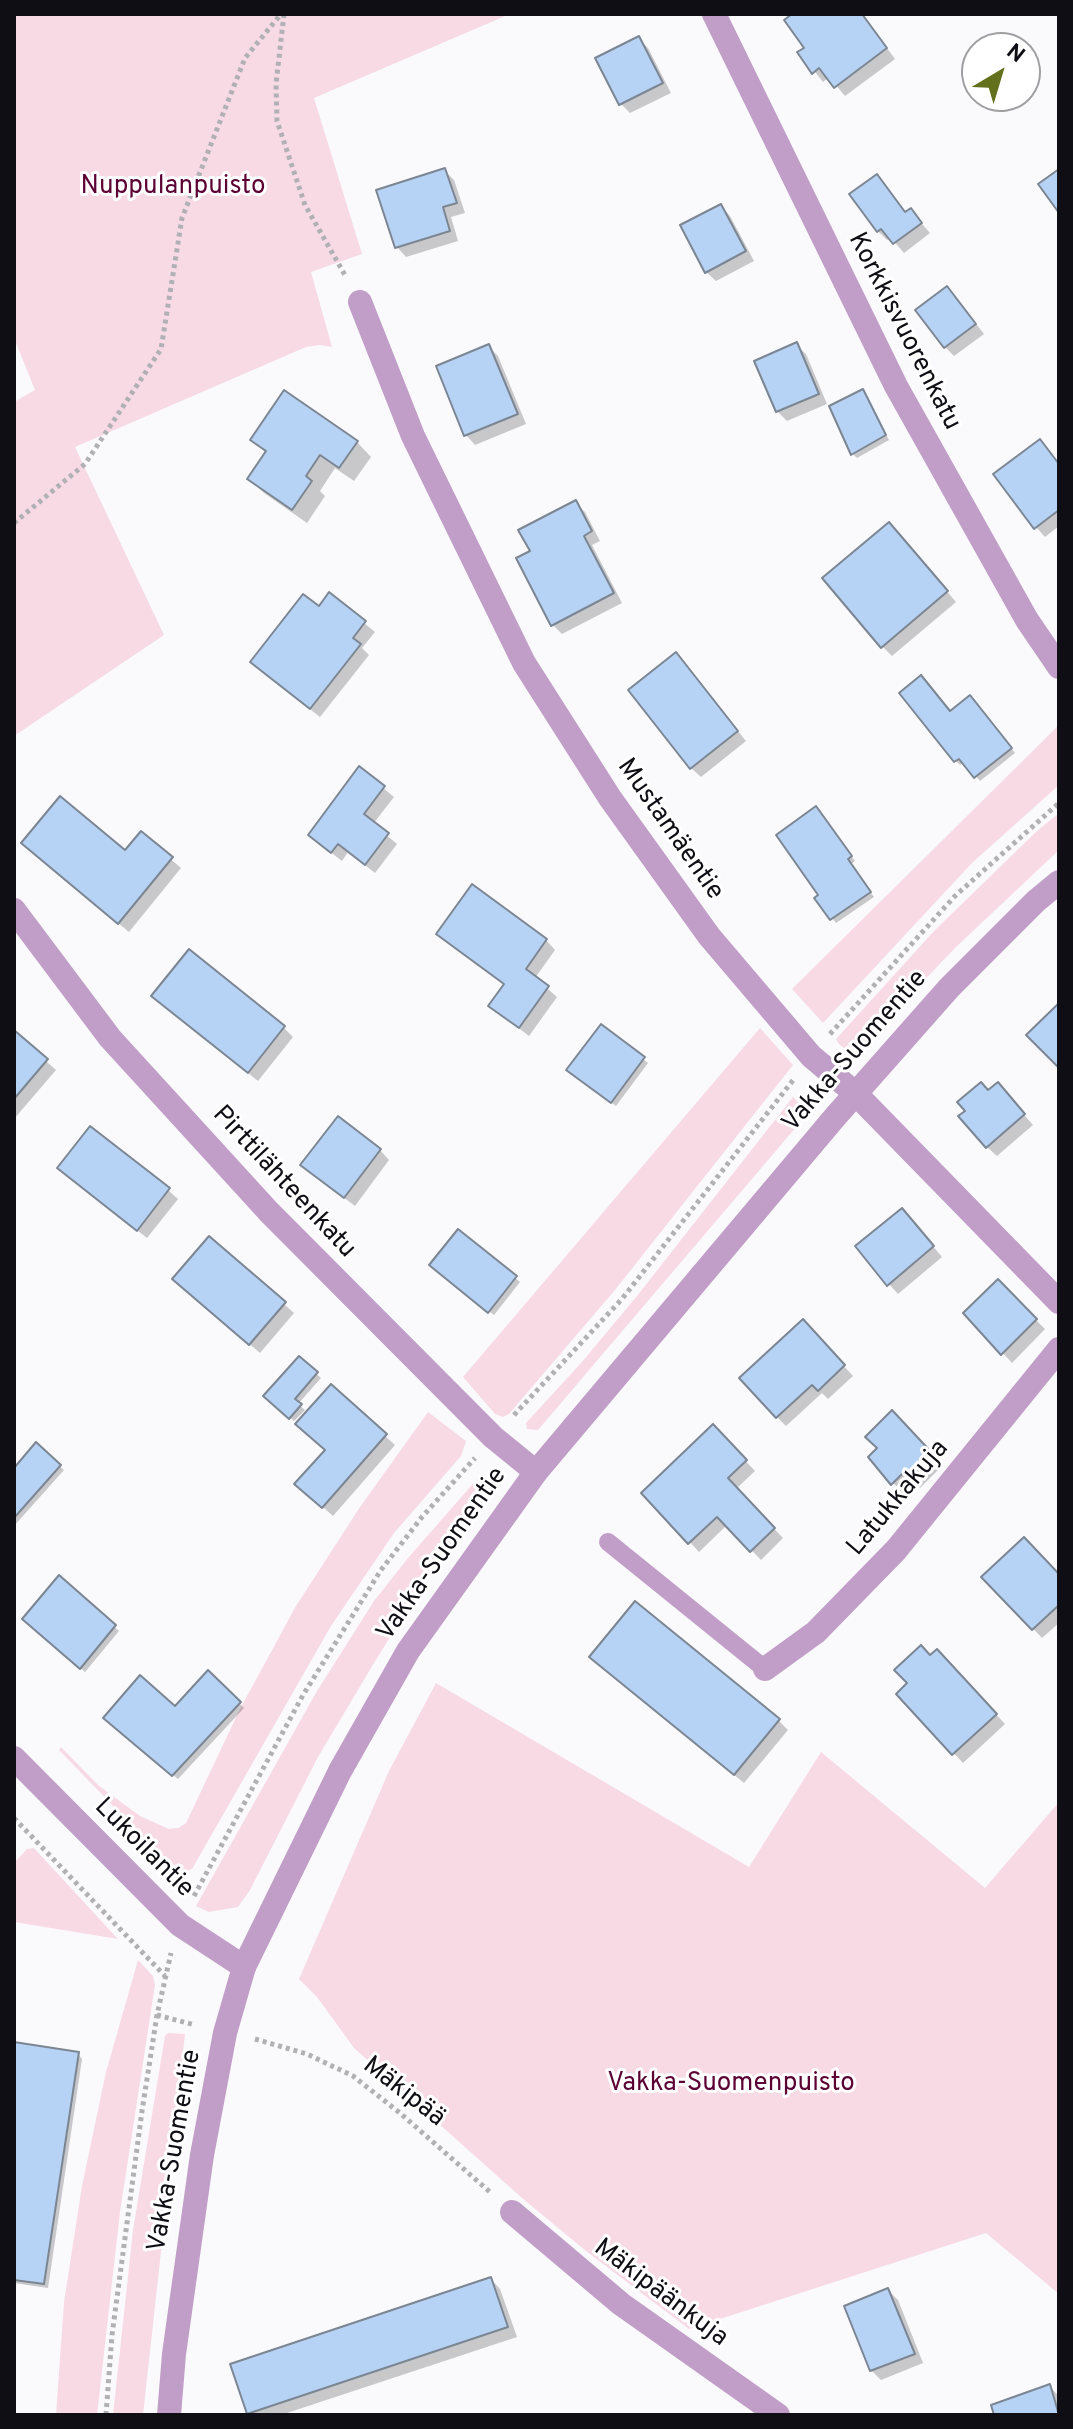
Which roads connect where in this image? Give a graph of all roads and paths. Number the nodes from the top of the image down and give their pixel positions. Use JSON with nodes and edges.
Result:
{"nodes":[{"id":1,"x":283,"y":14,"type":"edge"},
{"id":2,"x":714,"y":14,"type":"edge"},
{"id":3,"x":360,"y":302,"type":"joint"},
{"id":4,"x":14,"y":523,"type":"edge"},
{"id":5,"x":1059,"y":667,"type":"edge"},
{"id":6,"x":1059,"y":882,"type":"edge"},
{"id":7,"x":14,"y":910,"type":"edge"},
{"id":8,"x":856,"y":1094,"type":"junction"},
{"id":9,"x":1059,"y":1302,"type":"edge"},
{"id":10,"x":1059,"y":1349,"type":"edge"},
{"id":11,"x":536,"y":1472,"type":"junction"},
{"id":12,"x":608,"y":1542,"type":"dead end"},
{"id":13,"x":765,"y":1669,"type":"joint"},
{"id":14,"x":14,"y":1758,"type":"edge"},
{"id":15,"x":14,"y":1818,"type":"edge"},
{"id":16,"x":244,"y":1967,"type":"junction"},
{"id":17,"x":166,"y":1976,"type":"dead end"},
{"id":18,"x":157,"y":2015,"type":"dead end"},
{"id":19,"x":225,"y":2033,"type":"junction"},
{"id":20,"x":512,"y":2212,"type":"joint"},
{"id":21,"x":169,"y":2415,"type":"edge"},
{"id":22,"x":778,"y":2415,"type":"edge"}],
"edges":[{"from":1,"to":3,"type":"path"},
{"from":1,"to":4,"type":"path"},
{"from":2,"to":5,"type":"street","name":"Korkkisvuorenkatu"},
{"from":3,"to":8,"type":"street","name":"Mustamäentie"},
{"from":6,"to":8,"type":"street","name":"Vakka-Suomentie"},
{"from":7,"to":11,"type":"street","name":"Pirttilähteenkatu"},
{"from":8,"to":9,"type":"street","name":"Mustamäentie"},
{"from":8,"to":11,"type":"street","name":"Vakka-Suomentie"},
{"from":10,"to":13,"type":"street","name":"Latukkakuja"},
{"from":11,"to":16,"type":"street","name":"Vakka-Suomentie"},
{"from":12,"to":13,"type":"lane"},
{"from":14,"to":16,"type":"street","name":"Lukoilantie"},
{"from":15,"to":17,"type":"path"},
{"from":16,"to":19,"type":"street","name":"Vakka-Suomentie"},
{"from":18,"to":19,"type":"path","name":"Mäkipää"},
{"from":19,"to":20,"type":"path","name":"Mäkipää"},
{"from":19,"to":21,"type":"street","name":"Vakka-Suomentie"},
{"from":20,"to":22,"type":"street","name":"Mäkipäänkuja"}]}
